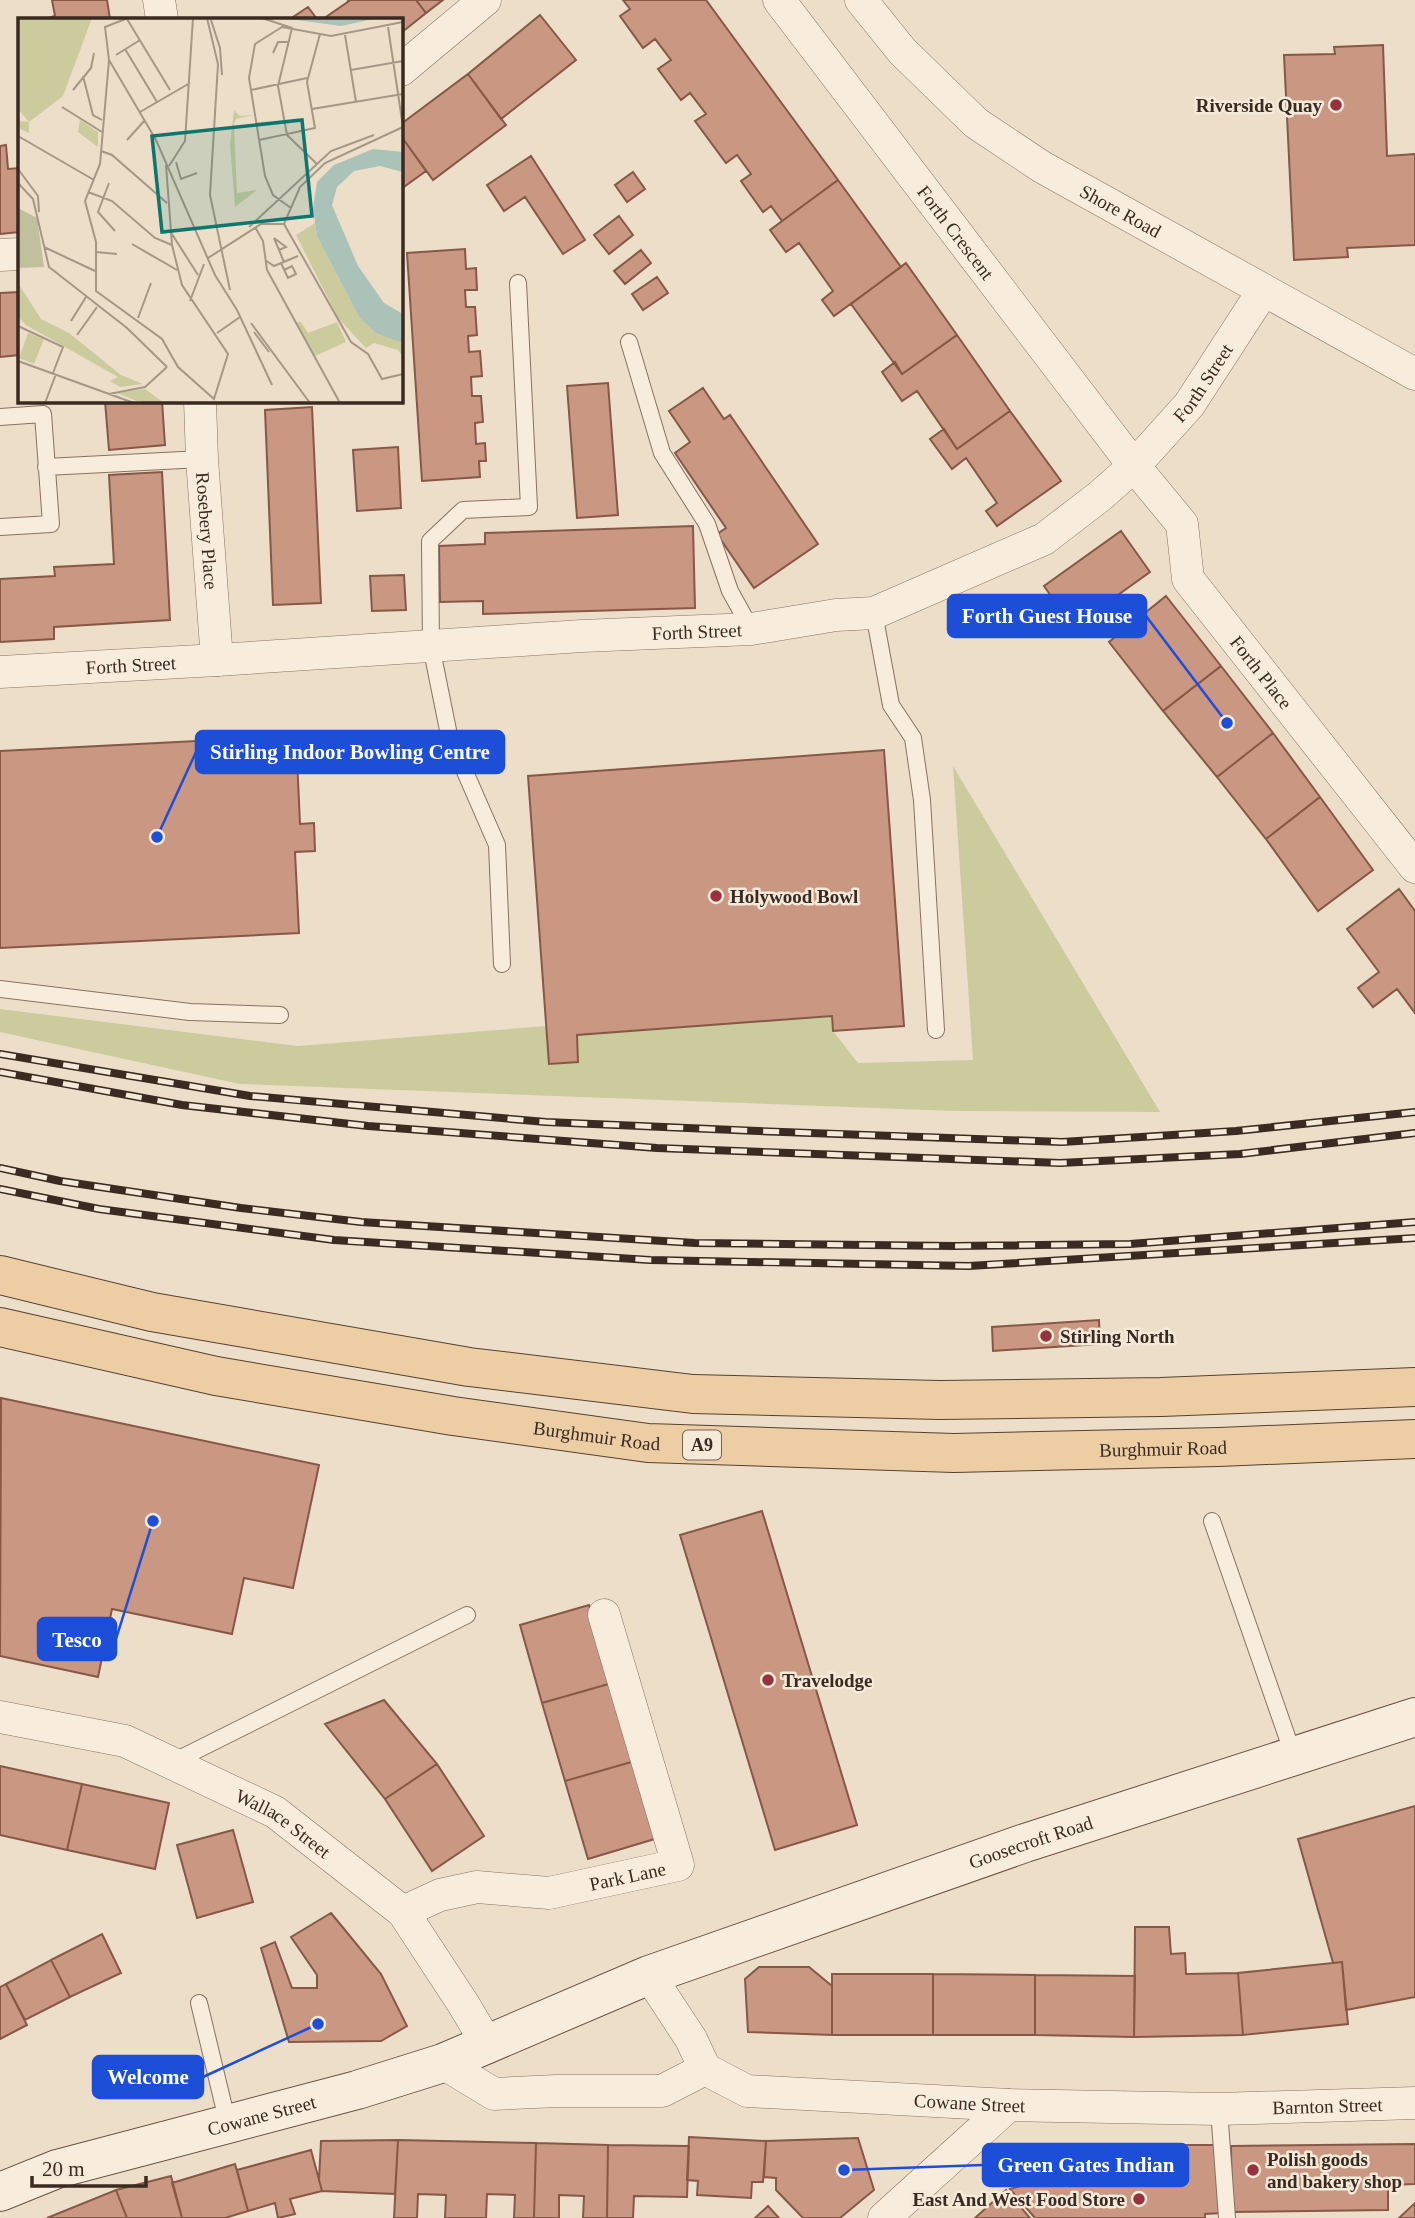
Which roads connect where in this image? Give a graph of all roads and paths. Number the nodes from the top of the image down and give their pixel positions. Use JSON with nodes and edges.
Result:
{"nodes":[{"id":1,"x":159,"y":0,"type":"edge"},
{"id":2,"x":485,"y":0,"type":"edge"},
{"id":3,"x":779,"y":0,"type":"edge"},
{"id":4,"x":861,"y":0,"type":"edge"},
{"id":5,"x":162,"y":18,"type":"edge"},
{"id":6,"x":402,"y":69,"type":"edge"},
{"id":7,"x":18,"y":254,"type":"edge"},
{"id":8,"x":0,"y":255,"type":"edge"},
{"id":9,"x":519,"y":283,"type":"dead end"},
{"id":10,"x":1264,"y":292,"type":"junction"},
{"id":11,"x":629,"y":342,"type":"dead end"},
{"id":12,"x":1415,"y":374,"type":"edge"},
{"id":13,"x":200,"y":402,"type":"edge"},
{"id":14,"x":0,"y":417,"type":"edge"},
{"id":15,"x":202,"y":459,"type":"junction"},
{"id":16,"x":1134,"y":466,"type":"junction"},
{"id":17,"x":47,"y":467,"type":"junction"},
{"id":18,"x":0,"y":527,"type":"edge"},
{"id":19,"x":874,"y":613,"type":"junction"},
{"id":20,"x":751,"y":629,"type":"junction"},
{"id":21,"x":431,"y":646,"type":"junction"},
{"id":22,"x":217,"y":660,"type":"junction"},
{"id":23,"x":0,"y":671,"type":"edge"},
{"id":24,"x":1415,"y":867,"type":"edge"},
{"id":25,"x":502,"y":964,"type":"dead end"},
{"id":26,"x":0,"y":989,"type":"edge"},
{"id":27,"x":280,"y":1015,"type":"dead end"},
{"id":28,"x":936,"y":1030,"type":"dead end"},
{"id":29,"x":0,"y":1275,"type":"edge"},
{"id":30,"x":0,"y":1327,"type":"edge"},
{"id":31,"x":1415,"y":1387,"type":"edge"},
{"id":32,"x":1415,"y":1439,"type":"edge"},
{"id":33,"x":1212,"y":1521,"type":"dead end"},
{"id":34,"x":467,"y":1615,"type":"dead end"},
{"id":35,"x":604,"y":1615,"type":"dead end"},
{"id":36,"x":0,"y":1717,"type":"edge"},
{"id":37,"x":1415,"y":1717,"type":"edge"},
{"id":38,"x":1294,"y":1757,"type":"junction"},
{"id":39,"x":171,"y":1763,"type":"junction"},
{"id":40,"x":403,"y":1912,"type":"junction"},
{"id":41,"x":649,"y":1975,"type":"junction"},
{"id":42,"x":199,"y":2003,"type":"dead end"},
{"id":43,"x":487,"y":2044,"type":"junction"},
{"id":44,"x":443,"y":2063,"type":"junction"},
{"id":45,"x":705,"y":2069,"type":"junction"},
{"id":46,"x":1415,"y":2103,"type":"edge"},
{"id":47,"x":1009,"y":2105,"type":"junction"},
{"id":48,"x":1230,"y":2109,"type":"junction"},
{"id":49,"x":228,"y":2124,"type":"junction"},
{"id":50,"x":0,"y":2192,"type":"edge"},
{"id":51,"x":884,"y":2218,"type":"edge"},
{"id":52,"x":1227,"y":2218,"type":"edge"}],
"edges":[{"from":1,"to":5,"type":"street"},
{"from":2,"to":6,"type":"street"},
{"from":3,"to":16,"type":"street","name":"Forth Crescent"},
{"from":4,"to":10,"type":"street","name":"Shore Road"},
{"from":7,"to":8,"type":"street"},
{"from":9,"to":21,"type":"lane"},
{"from":10,"to":12,"type":"street","name":"Shore Road"},
{"from":10,"to":16,"type":"street","name":"Forth Street"},
{"from":11,"to":20,"type":"lane"},
{"from":13,"to":15,"type":"street","name":"Rosebery Place"},
{"from":14,"to":17,"type":"lane"},
{"from":15,"to":17,"type":"lane"},
{"from":15,"to":22,"type":"street","name":"Rosebery Place"},
{"from":16,"to":19,"type":"street","name":"Forth Street"},
{"from":16,"to":24,"type":"street","name":"Forth Place"},
{"from":17,"to":18,"type":"lane"},
{"from":19,"to":20,"type":"street","name":"Forth Street"},
{"from":19,"to":28,"type":"lane"},
{"from":20,"to":21,"type":"street","name":"Forth Street"},
{"from":21,"to":22,"type":"street","name":"Forth Street"},
{"from":21,"to":25,"type":"lane"},
{"from":22,"to":23,"type":"street","name":"Forth Street"},
{"from":26,"to":27,"type":"lane"},
{"from":29,"to":31,"type":"main road"},
{"from":30,"to":32,"type":"main road","name":"Burghmuir Road","number":"A9"},
{"from":33,"to":38,"type":"lane"},
{"from":34,"to":39,"type":"lane"},
{"from":35,"to":40,"type":"street","name":"Park Lane"},
{"from":36,"to":39,"type":"street","name":"Wallace Street"},
{"from":37,"to":38,"type":"main road","name":"Goosecroft Road"},
{"from":38,"to":41,"type":"main road","name":"Goosecroft Road"},
{"from":39,"to":40,"type":"street","name":"Wallace Street"},
{"from":40,"to":43,"type":"street","name":"Wallace Street"},
{"from":41,"to":43,"type":"main road","name":"Cowane Street"},
{"from":41,"to":45,"type":"street"},
{"from":42,"to":49,"type":"lane"},
{"from":43,"to":44,"type":"main road","name":"Cowane Street"},
{"from":44,"to":45,"type":"street"},
{"from":44,"to":49,"type":"main road","name":"Cowane Street"},
{"from":45,"to":47,"type":"street","name":"Cowane Street"},
{"from":46,"to":48,"type":"street","name":"Barnton Street"},
{"from":47,"to":48,"type":"street","name":"Cowane Street"},
{"from":47,"to":51,"type":"street"},
{"from":48,"to":52,"type":"lane"},
{"from":49,"to":50,"type":"main road","name":"Cowane Street"}]}
